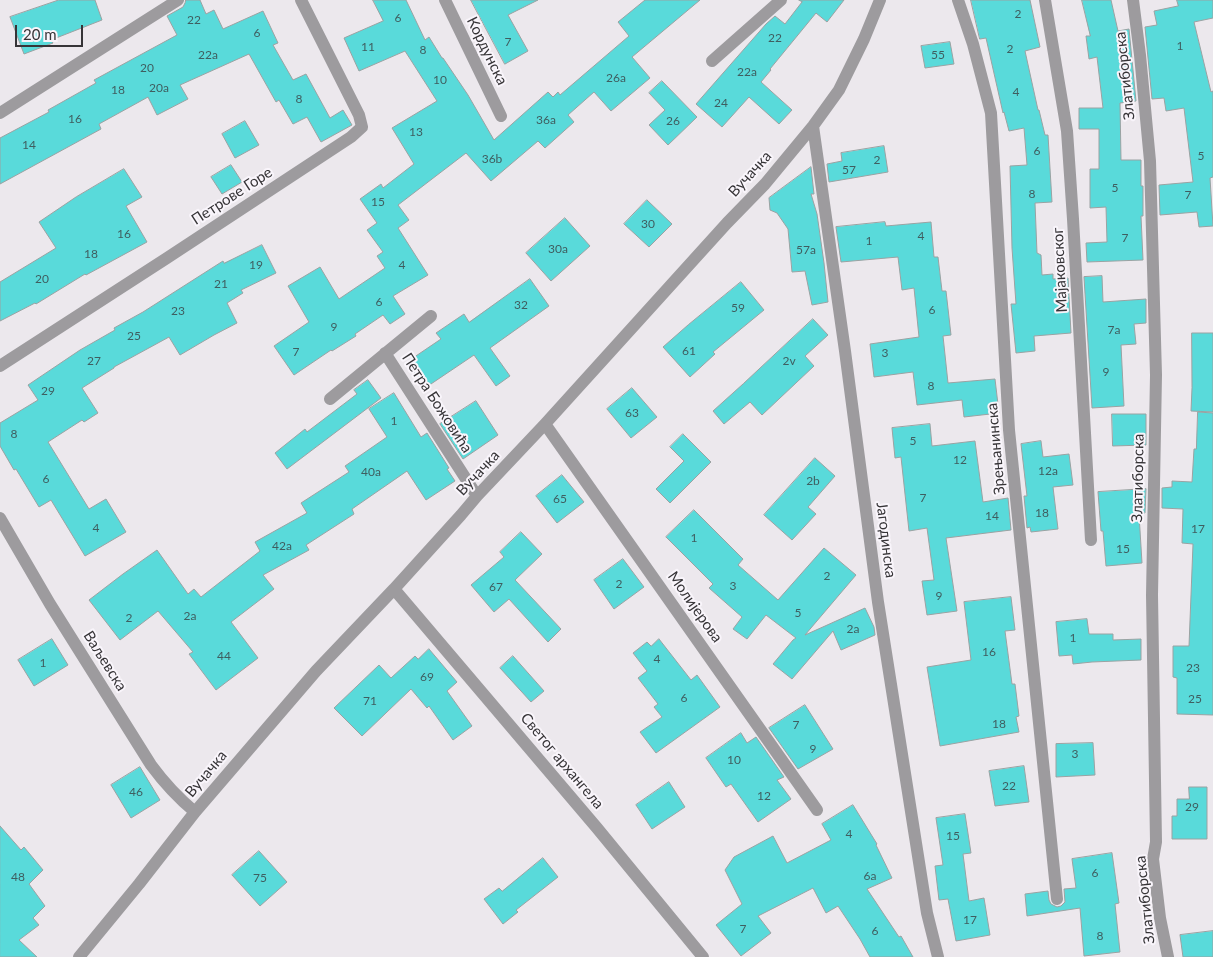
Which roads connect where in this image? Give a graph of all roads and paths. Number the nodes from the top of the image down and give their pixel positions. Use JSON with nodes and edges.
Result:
{"nodes":[{"id":1,"x":178,"y":0,"type":"edge"},
{"id":2,"x":301,"y":0,"type":"edge"},
{"id":3,"x":445,"y":0,"type":"edge"},
{"id":4,"x":781,"y":0,"type":"edge"},
{"id":5,"x":880,"y":0,"type":"edge"},
{"id":6,"x":958,"y":0,"type":"edge"},
{"id":7,"x":1045,"y":0,"type":"edge"},
{"id":8,"x":1133,"y":0,"type":"edge"},
{"id":9,"x":712,"y":61,"type":"dead end"},
{"id":10,"x":0,"y":114,"type":"edge"},
{"id":11,"x":501,"y":116,"type":"dead end"},
{"id":12,"x":813,"y":126,"type":"junction"},
{"id":13,"x":431,"y":316,"type":"dead end"},
{"id":14,"x":385,"y":353,"type":"junction"},
{"id":15,"x":0,"y":366,"type":"edge"},
{"id":16,"x":330,"y":399,"type":"dead end"},
{"id":17,"x":545,"y":424,"type":"junction"},
{"id":18,"x":477,"y":496,"type":"junction"},
{"id":19,"x":0,"y":518,"type":"edge"},
{"id":20,"x":1091,"y":540,"type":"dead end"},
{"id":21,"x":394,"y":589,"type":"junction"},
{"id":22,"x":817,"y":810,"type":"dead end"},
{"id":23,"x":195,"y":812,"type":"junction"},
{"id":24,"x":1057,"y":899,"type":"dead end"},
{"id":25,"x":79,"y":957,"type":"edge"},
{"id":26,"x":702,"y":957,"type":"edge"},
{"id":27,"x":938,"y":957,"type":"edge"},
{"id":28,"x":1168,"y":957,"type":"edge"}],
"edges":[{"from":1,"to":10,"type":"street"},
{"from":2,"to":15,"type":"street","name":"Петрове Горе"},
{"from":3,"to":11,"type":"street","name":"Кордунска"},
{"from":4,"to":9,"type":"street"},
{"from":5,"to":12,"type":"street","name":"Вучачка"},
{"from":6,"to":24,"type":"street","name":"Зрењанинска"},
{"from":7,"to":20,"type":"street","name":"Мајаковског"},
{"from":8,"to":28,"type":"street","name":"Златиборска"},
{"from":12,"to":17,"type":"street","name":"Вучачка"},
{"from":12,"to":27,"type":"street","name":"Јагодинска"},
{"from":13,"to":14,"type":"street","name":"Петра Божовића"},
{"from":14,"to":16,"type":"street","name":"Петра Божовића"},
{"from":14,"to":18,"type":"street","name":"Петра Божовића"},
{"from":17,"to":18,"type":"street","name":"Вучачка"},
{"from":17,"to":22,"type":"street","name":"Молијерова"},
{"from":18,"to":21,"type":"street","name":"Вучачка"},
{"from":19,"to":23,"type":"street","name":"Ваљевска"},
{"from":21,"to":23,"type":"street","name":"Вучачка"},
{"from":21,"to":26,"type":"street","name":"Светог архангела"},
{"from":23,"to":25,"type":"street","name":"Вучачка"}]}
